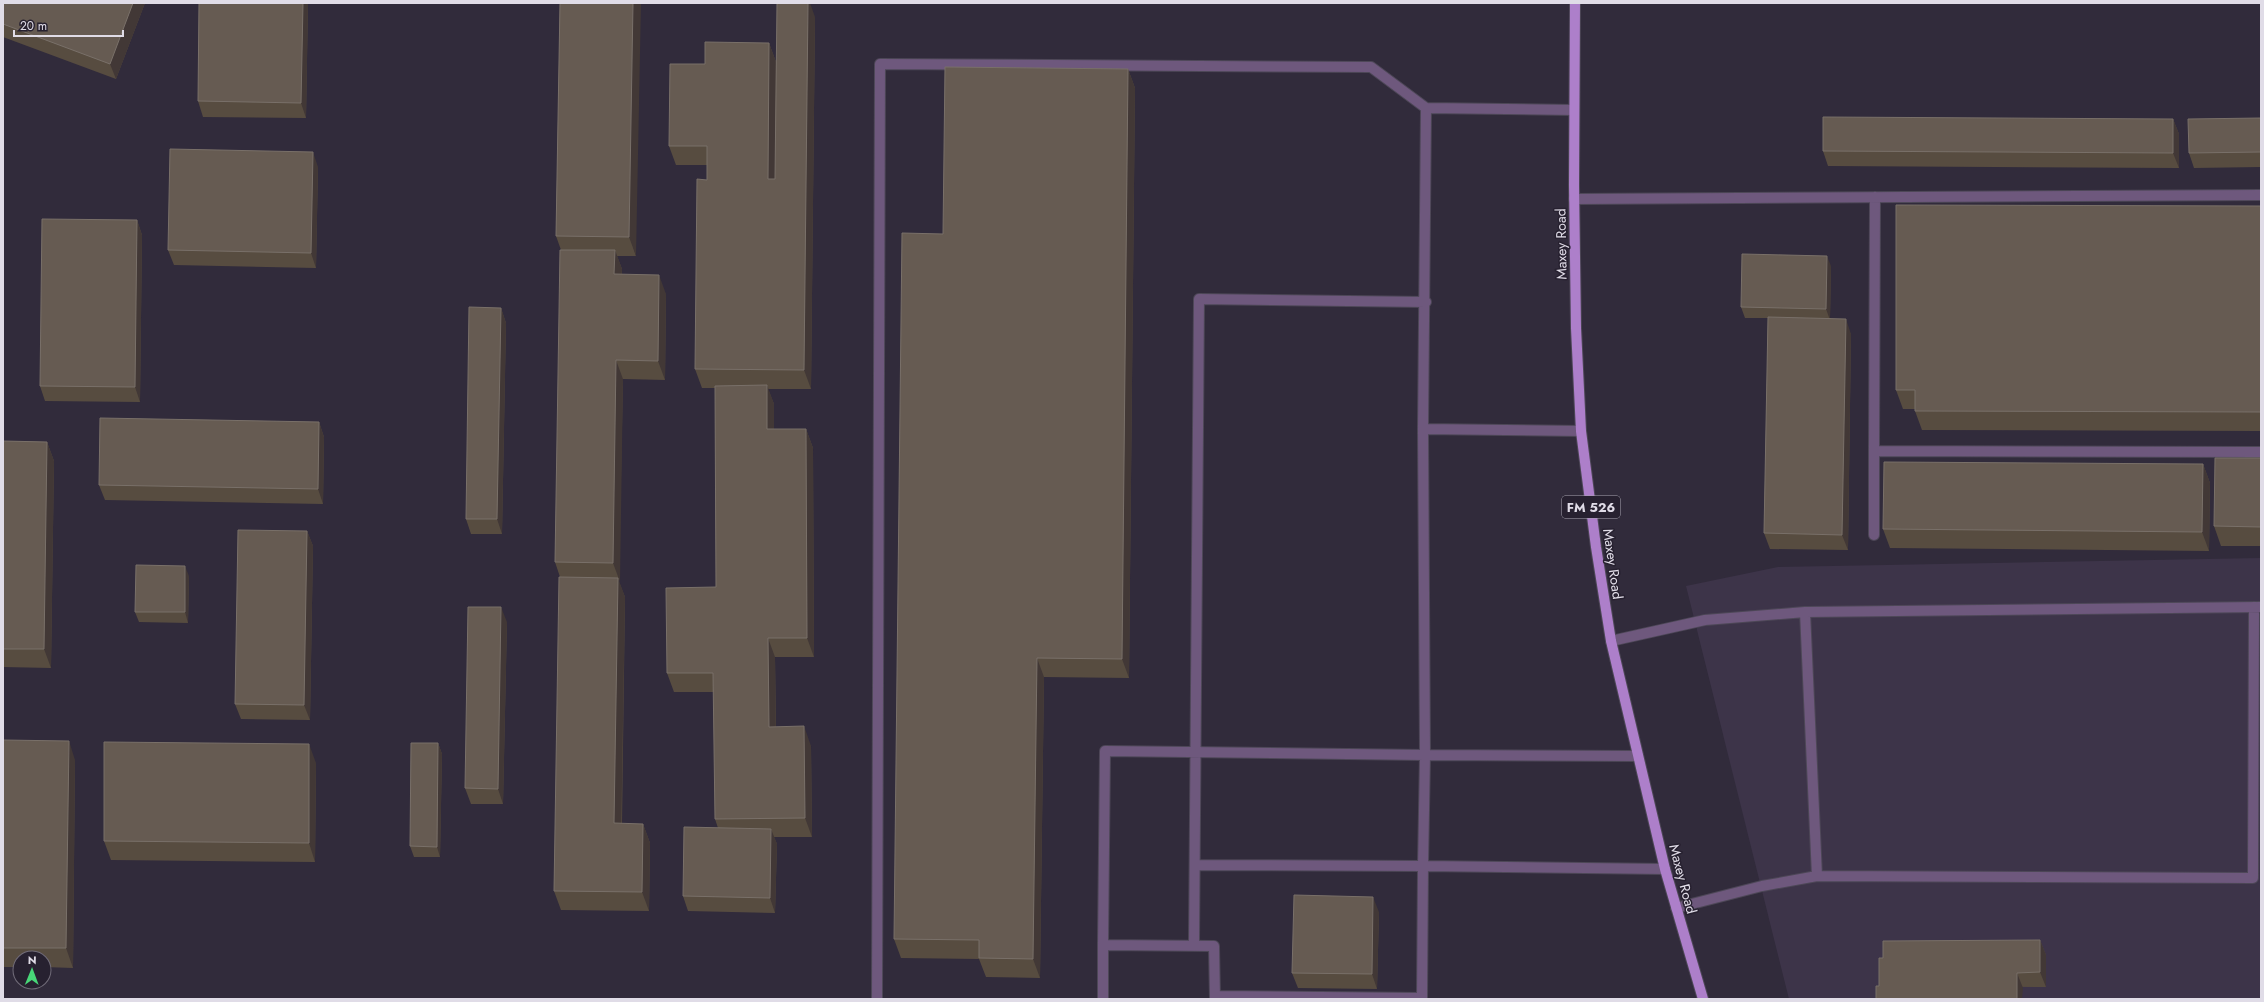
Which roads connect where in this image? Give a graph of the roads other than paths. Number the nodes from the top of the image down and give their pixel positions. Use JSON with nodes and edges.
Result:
{"nodes":[{"id":1,"x":1575,"y":3,"type":"edge"},
{"id":2,"x":1426,"y":108,"type":"junction"},
{"id":3,"x":1574,"y":110,"type":"junction"},
{"id":4,"x":2261,"y":195,"type":"edge"},
{"id":5,"x":1875,"y":197,"type":"junction"},
{"id":6,"x":1574,"y":199,"type":"junction"},
{"id":7,"x":1426,"y":302,"type":"junction"},
{"id":8,"x":1423,"y":429,"type":"junction"},
{"id":9,"x":1581,"y":430,"type":"junction"},
{"id":10,"x":1874,"y":451,"type":"junction"},
{"id":11,"x":2261,"y":452,"type":"edge"},
{"id":12,"x":1874,"y":535,"type":"dead end"},
{"id":13,"x":2257,"y":607,"type":"edge"},
{"id":14,"x":1805,"y":612,"type":"junction"},
{"id":15,"x":1611,"y":640,"type":"junction"},
{"id":16,"x":1196,"y":753,"type":"junction"},
{"id":17,"x":1424,"y":755,"type":"junction"},
{"id":18,"x":1638,"y":756,"type":"junction"},
{"id":19,"x":1195,"y":864,"type":"junction"},
{"id":20,"x":1423,"y":866,"type":"junction"},
{"id":21,"x":1665,"y":868,"type":"junction"},
{"id":22,"x":1817,"y":876,"type":"junction"},
{"id":23,"x":1676,"y":908,"type":"junction"},
{"id":24,"x":1102,"y":945,"type":"junction"},
{"id":25,"x":1194,"y":945,"type":"junction"},
{"id":26,"x":1215,"y":997,"type":"edge"},
{"id":27,"x":878,"y":999,"type":"edge"},
{"id":28,"x":1103,"y":999,"type":"edge"},
{"id":29,"x":1702,"y":999,"type":"edge"}],
"edges":[{"from":1,"to":3,"type":"main road","name":"Maxey Road","number":"FM 526"},
{"from":2,"to":3,"type":"lane"},
{"from":2,"to":7,"type":"lane"},
{"from":2,"to":27,"type":"lane"},
{"from":3,"to":6,"type":"main road","name":"Maxey Road","number":"FM 526"},
{"from":4,"to":5,"type":"lane"},
{"from":5,"to":6,"type":"lane"},
{"from":5,"to":10,"type":"lane"},
{"from":6,"to":9,"type":"main road","name":"Maxey Road","number":"FM 526"},
{"from":7,"to":8,"type":"lane"},
{"from":7,"to":16,"type":"lane"},
{"from":8,"to":9,"type":"lane"},
{"from":8,"to":17,"type":"lane"},
{"from":9,"to":15,"type":"main road","name":"Maxey Road","number":"FM 526"},
{"from":10,"to":11,"type":"lane"},
{"from":10,"to":12,"type":"lane"},
{"from":13,"to":14,"type":"lane"},
{"from":13,"to":22,"type":"lane"},
{"from":14,"to":15,"type":"lane"},
{"from":14,"to":22,"type":"lane"},
{"from":15,"to":18,"type":"main road","name":"Maxey Road","number":"FM 526"},
{"from":16,"to":17,"type":"lane"},
{"from":16,"to":19,"type":"lane"},
{"from":16,"to":24,"type":"lane"},
{"from":17,"to":18,"type":"lane"},
{"from":17,"to":20,"type":"lane"},
{"from":18,"to":21,"type":"main road","name":"Maxey Road","number":"FM 526"},
{"from":19,"to":20,"type":"lane"},
{"from":19,"to":25,"type":"lane"},
{"from":20,"to":21,"type":"lane"},
{"from":20,"to":26,"type":"lane"},
{"from":21,"to":23,"type":"main road","name":"Maxey Road","number":"FM 526"},
{"from":22,"to":23,"type":"lane"},
{"from":23,"to":29,"type":"main road","name":"Maxey Road","number":"FM 526"},
{"from":24,"to":25,"type":"lane"},
{"from":24,"to":28,"type":"lane"},
{"from":25,"to":26,"type":"lane"}]}
